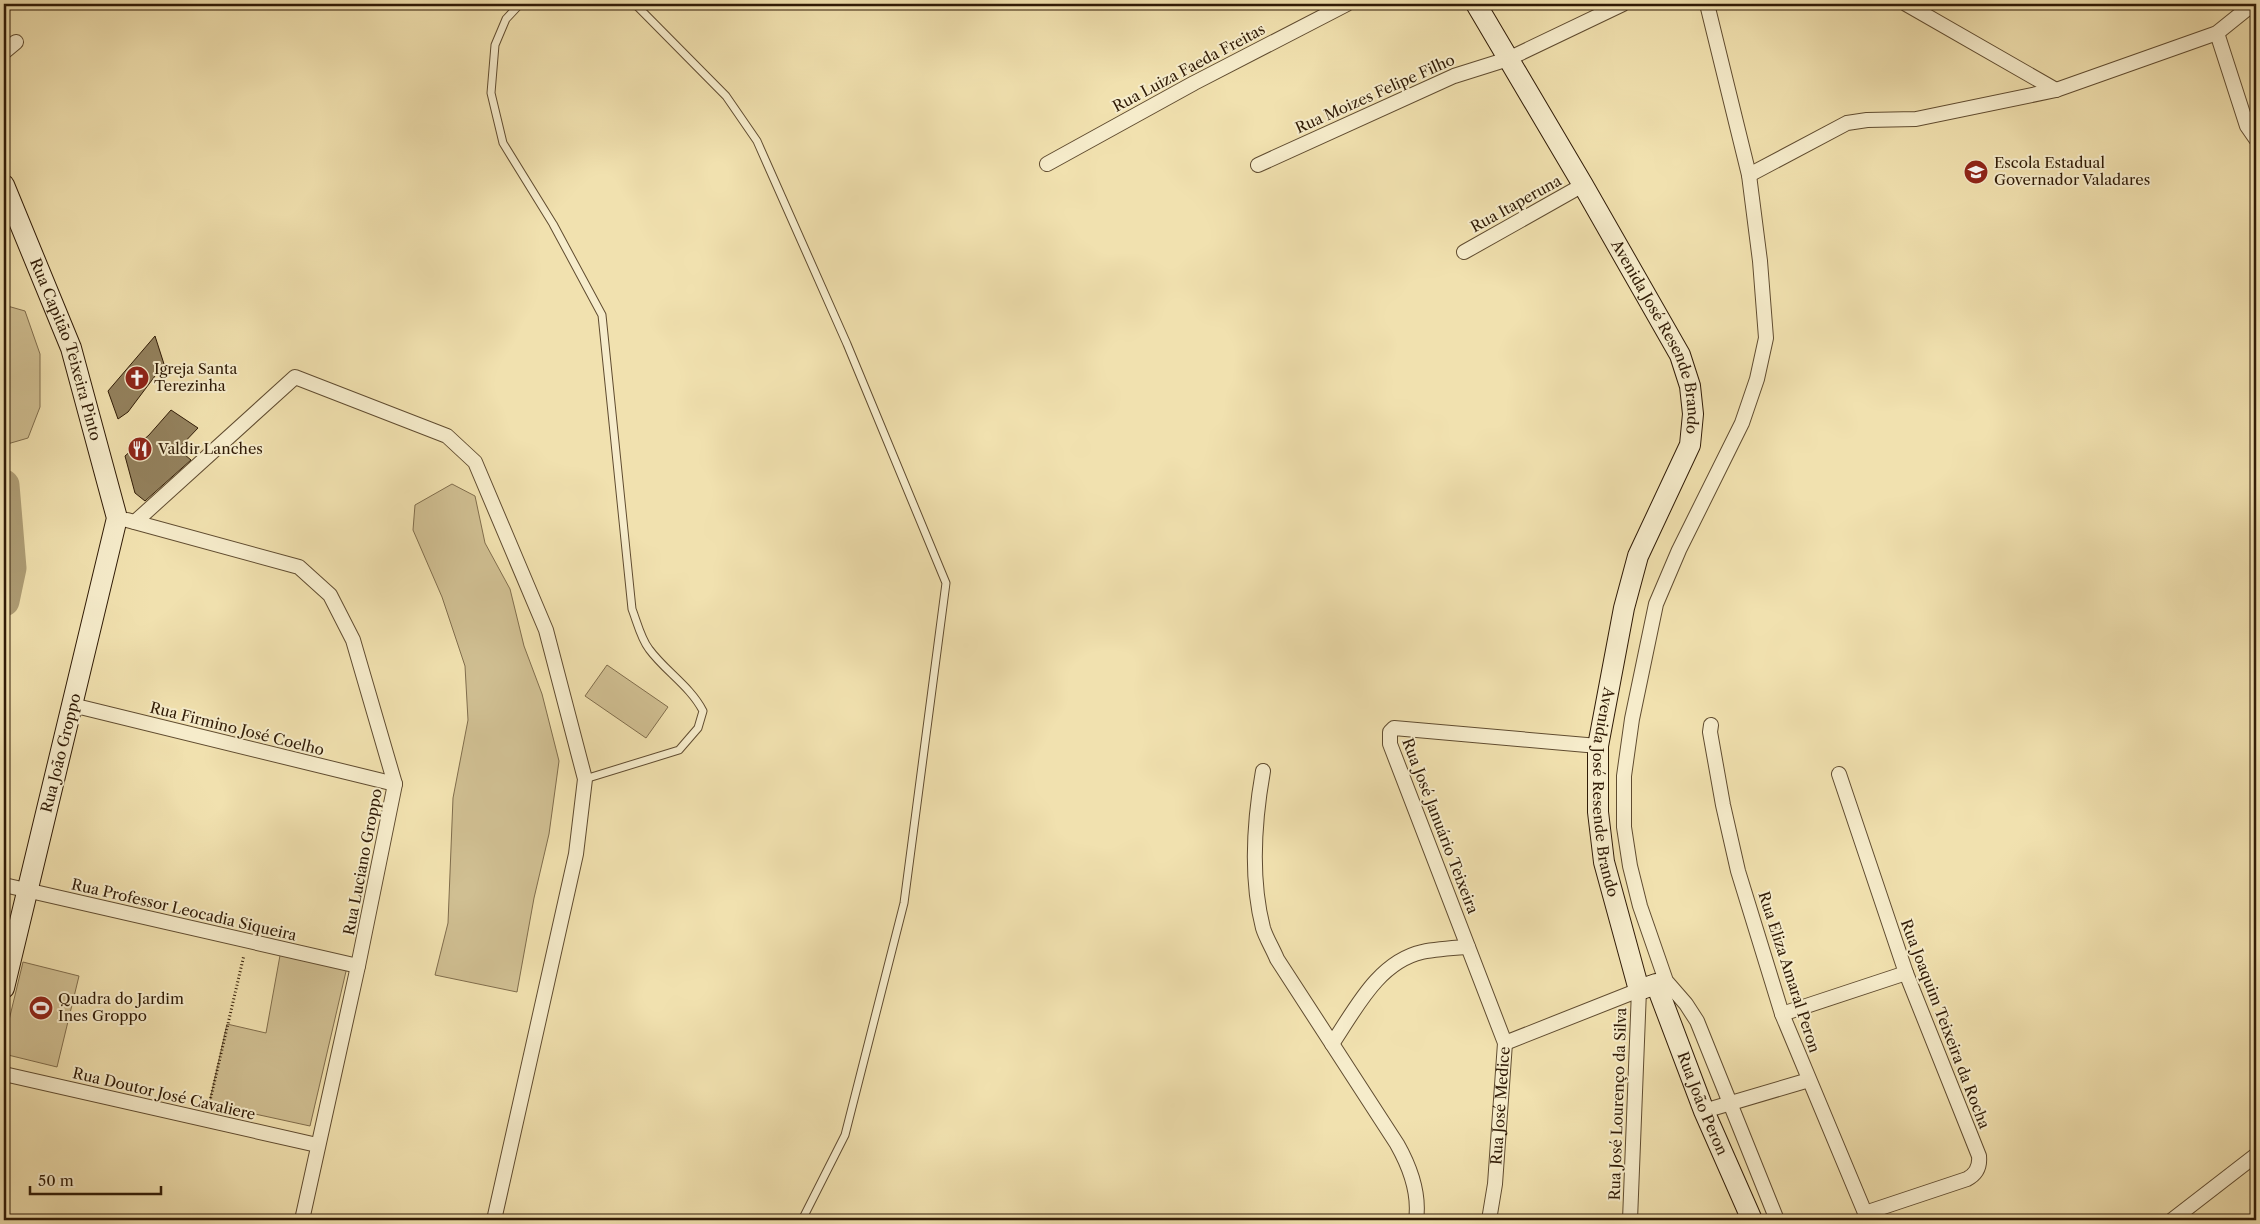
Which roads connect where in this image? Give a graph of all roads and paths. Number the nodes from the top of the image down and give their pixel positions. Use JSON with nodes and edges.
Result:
{"nodes":[{"id":1,"x":520,"y":4,"type":"edge"},
{"id":2,"x":635,"y":4,"type":"edge"},
{"id":3,"x":1347,"y":4,"type":"edge"},
{"id":4,"x":1476,"y":4,"type":"edge"},
{"id":5,"x":1622,"y":4,"type":"edge"},
{"id":6,"x":1707,"y":4,"type":"edge"},
{"id":7,"x":1906,"y":4,"type":"edge"},
{"id":8,"x":2253,"y":4,"type":"edge"},
{"id":9,"x":2217,"y":33,"type":"junction"},
{"id":10,"x":16,"y":42,"type":"dead end"},
{"id":11,"x":4,"y":52,"type":"edge"},
{"id":12,"x":1508,"y":59,"type":"junction"},
{"id":13,"x":2056,"y":90,"type":"junction"},
{"id":14,"x":2256,"y":139,"type":"edge"},
{"id":15,"x":1047,"y":164,"type":"dead end"},
{"id":16,"x":1258,"y":165,"type":"dead end"},
{"id":17,"x":1749,"y":175,"type":"junction"},
{"id":18,"x":1583,"y":185,"type":"junction"},
{"id":19,"x":4,"y":186,"type":"edge"},
{"id":20,"x":1464,"y":252,"type":"dead end"},
{"id":21,"x":126,"y":520,"type":"junction"},
{"id":22,"x":72,"y":705,"type":"junction"},
{"id":23,"x":1711,"y":724,"type":"dead end"},
{"id":24,"x":1598,"y":746,"type":"junction"},
{"id":25,"x":1263,"y":771,"type":"dead end"},
{"id":26,"x":1839,"y":774,"type":"dead end"},
{"id":27,"x":585,"y":779,"type":"junction"},
{"id":28,"x":395,"y":784,"type":"junction"},
{"id":29,"x":4,"y":885,"type":"edge"},
{"id":30,"x":27,"y":891,"type":"junction"},
{"id":31,"x":247,"y":942,"type":"junction"},
{"id":32,"x":1468,"y":947,"type":"junction"},
{"id":33,"x":358,"y":966,"type":"junction"},
{"id":34,"x":1906,"y":974,"type":"junction"},
{"id":35,"x":1654,"y":985,"type":"junction"},
{"id":36,"x":4,"y":988,"type":"edge"},
{"id":37,"x":1782,"y":1014,"type":"junction"},
{"id":38,"x":1505,"y":1043,"type":"junction"},
{"id":39,"x":1332,"y":1044,"type":"junction"},
{"id":40,"x":4,"y":1074,"type":"edge"},
{"id":41,"x":1809,"y":1080,"type":"junction"},
{"id":42,"x":1730,"y":1103,"type":"junction"},
{"id":43,"x":1704,"y":1111,"type":"junction"},
{"id":44,"x":205,"y":1120,"type":"junction"},
{"id":45,"x":317,"y":1145,"type":"junction"},
{"id":46,"x":2256,"y":1155,"type":"edge"},
{"id":47,"x":1867,"y":1217,"type":"edge"},
{"id":48,"x":302,"y":1220,"type":"edge"},
{"id":49,"x":494,"y":1220,"type":"edge"},
{"id":50,"x":802,"y":1220,"type":"edge"},
{"id":51,"x":1416,"y":1220,"type":"edge"},
{"id":52,"x":1490,"y":1220,"type":"edge"},
{"id":53,"x":1630,"y":1220,"type":"edge"},
{"id":54,"x":1752,"y":1220,"type":"edge"},
{"id":55,"x":1777,"y":1220,"type":"edge"},
{"id":56,"x":2172,"y":1220,"type":"edge"}],
"edges":[{"from":1,"to":27,"type":"lane"},
{"from":2,"to":50,"type":"lane"},
{"from":3,"to":15,"type":"street","name":"Rua Luiza Faeda Freitas"},
{"from":4,"to":12,"type":"street","name":"Avenida José Resende Brando"},
{"from":5,"to":12,"type":"street","name":"Rua Moizes Felipe Filho"},
{"from":6,"to":17,"type":"street"},
{"from":7,"to":13,"type":"street"},
{"from":8,"to":9,"type":"street"},
{"from":9,"to":13,"type":"street"},
{"from":9,"to":14,"type":"street"},
{"from":10,"to":11,"type":"street"},
{"from":12,"to":16,"type":"street","name":"Rua Moizes Felipe Filho"},
{"from":12,"to":18,"type":"street","name":"Avenida José Resende Brando"},
{"from":13,"to":17,"type":"street"},
{"from":17,"to":35,"type":"street"},
{"from":18,"to":20,"type":"street","name":"Rua Itaperuna"},
{"from":18,"to":24,"type":"street","name":"Avenida José Resende Brando"},
{"from":19,"to":21,"type":"street","name":"Rua Capitão Teixeira Pinto"},
{"from":21,"to":22,"type":"street","name":"Rua João Groppo"},
{"from":21,"to":27,"type":"street"},
{"from":21,"to":28,"type":"street","name":"Rua Luciano Groppo"},
{"from":22,"to":28,"type":"street","name":"Rua Firmino José Coelho"},
{"from":22,"to":30,"type":"street","name":"Rua João Groppo"},
{"from":23,"to":37,"type":"street","name":"Rua Eliza Amaral Peron"},
{"from":24,"to":32,"type":"street","name":"Rua José Januário Teixeira"},
{"from":24,"to":35,"type":"street","name":"Avenida José Resende Brando"},
{"from":25,"to":39,"type":"street"},
{"from":26,"to":34,"type":"street","name":"Rua Joaquim Teixeira da Rocha"},
{"from":27,"to":49,"type":"street"},
{"from":28,"to":33,"type":"street","name":"Rua Luciano Groppo"},
{"from":29,"to":30,"type":"street","name":"Rua Professor Leocadia Siqueira"},
{"from":30,"to":31,"type":"street","name":"Rua Professor Leocadia Siqueira"},
{"from":30,"to":36,"type":"street","name":"Rua João Groppo"},
{"from":31,"to":33,"type":"street","name":"Rua Professor Leocadia Siqueira"},
{"from":31,"to":44,"type":"path"},
{"from":32,"to":38,"type":"street","name":"Rua José Januário Teixeira"},
{"from":32,"to":39,"type":"street"},
{"from":33,"to":45,"type":"street","name":"Rua Luciano Groppo"},
{"from":34,"to":37,"type":"street"},
{"from":34,"to":47,"type":"street","name":"Rua Joaquim Teixeira da Rocha"},
{"from":35,"to":38,"type":"street","name":"Rua José Medice"},
{"from":35,"to":42,"type":"street"},
{"from":35,"to":43,"type":"street","name":"Rua João Peron"},
{"from":35,"to":53,"type":"street","name":"Rua José Lourenço da Silva"},
{"from":37,"to":41,"type":"street","name":"Rua Eliza Amaral Peron"},
{"from":38,"to":52,"type":"street","name":"Rua José Medice"},
{"from":39,"to":51,"type":"street"},
{"from":40,"to":44,"type":"street","name":"Rua Doutor José Cavaliere"},
{"from":41,"to":42,"type":"street"},
{"from":41,"to":47,"type":"street","name":"Rua Eliza Amaral Peron"},
{"from":42,"to":43,"type":"street"},
{"from":42,"to":55,"type":"street"},
{"from":43,"to":54,"type":"street","name":"Rua João Peron"},
{"from":44,"to":45,"type":"street","name":"Rua Doutor José Cavaliere"},
{"from":45,"to":48,"type":"street","name":"Rua Luciano Groppo"},
{"from":46,"to":56,"type":"street"}]}
